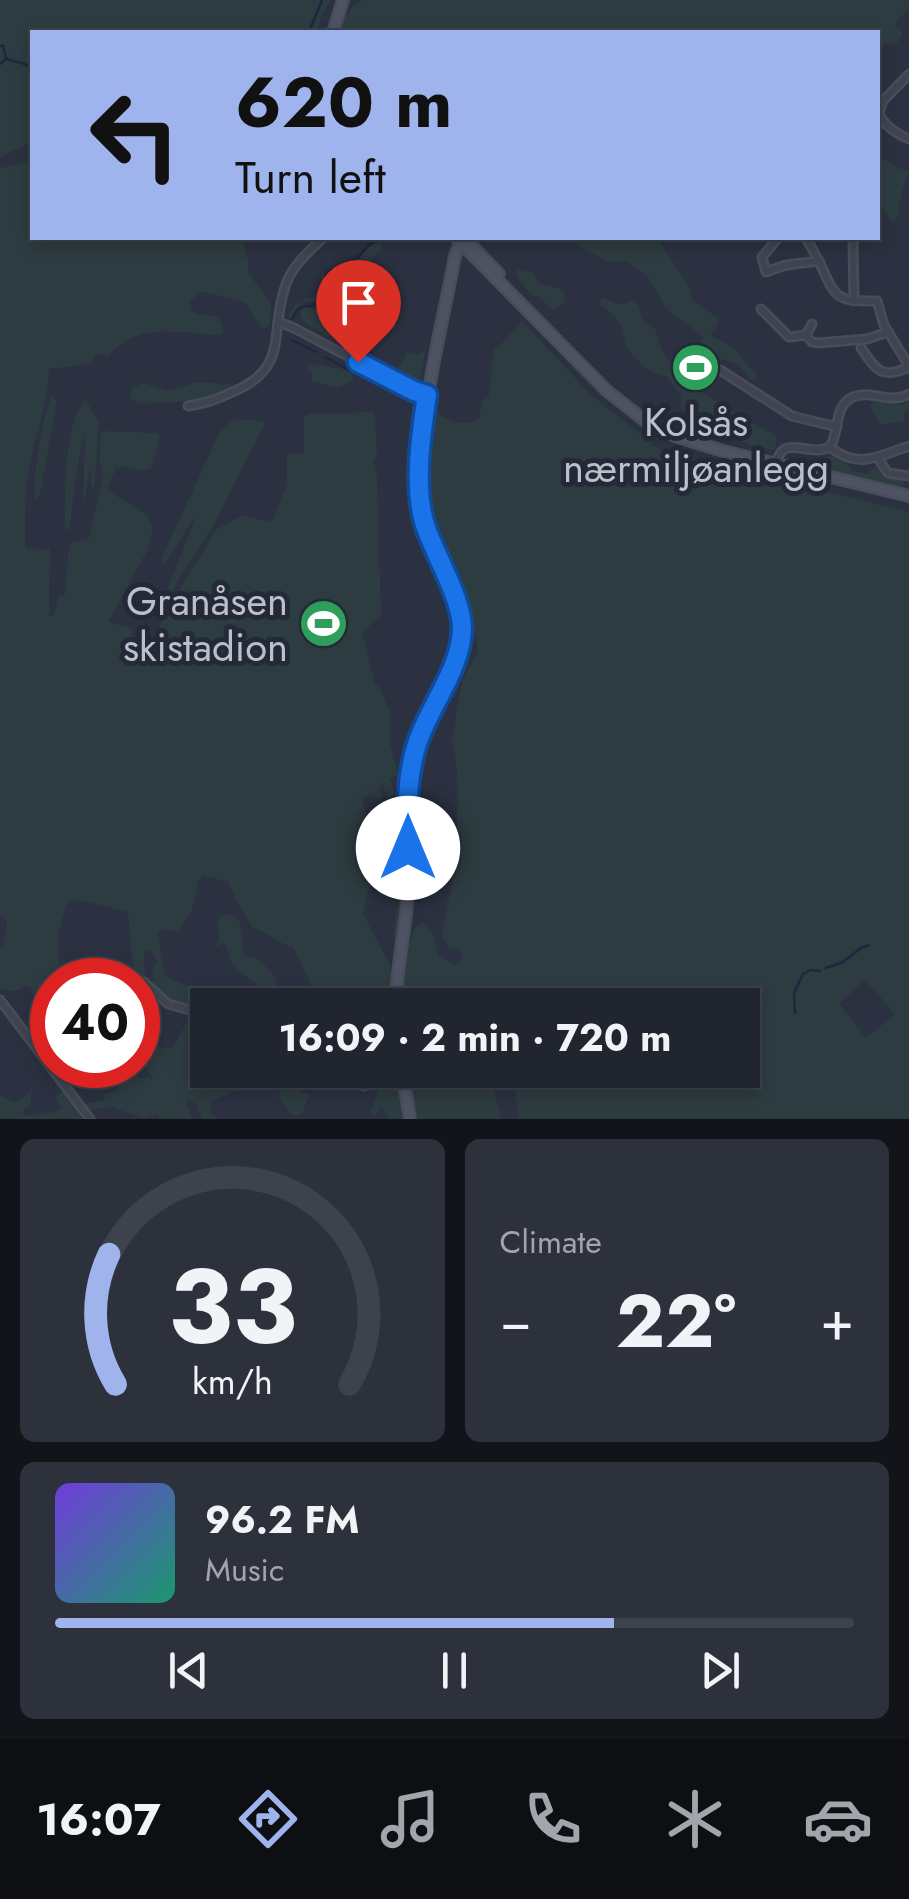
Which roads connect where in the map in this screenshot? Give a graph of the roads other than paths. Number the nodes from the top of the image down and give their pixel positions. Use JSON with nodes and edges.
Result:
{"nodes":[{"id":1,"x":343,"y":0,"type":"edge"},
{"id":2,"x":334,"y":30,"type":"edge"},
{"id":3,"x":909,"y":74,"type":"edge"},
{"id":4,"x":880,"y":110,"type":"edge"},
{"id":5,"x":880,"y":118,"type":"edge"},
{"id":6,"x":909,"y":139,"type":"edge"},
{"id":7,"x":321,"y":240,"type":"edge"},
{"id":8,"x":462,"y":240,"type":"edge"},
{"id":9,"x":463,"y":240,"type":"edge"},
{"id":10,"x":776,"y":240,"type":"edge"},
{"id":11,"x":807,"y":240,"type":"edge"},
{"id":12,"x":854,"y":240,"type":"edge"},
{"id":13,"x":819,"y":262,"type":"junction"},
{"id":14,"x":854,"y":301,"type":"junction"},
{"id":15,"x":761,"y":308,"type":"dead end"},
{"id":16,"x":278,"y":322,"type":"junction"},
{"id":17,"x":812,"y":324,"type":"dead end"},
{"id":18,"x":888,"y":332,"type":"junction"},
{"id":19,"x":806,"y":335,"type":"junction"},
{"id":20,"x":861,"y":348,"type":"dead end"},
{"id":21,"x":909,"y":366,"type":"edge"},
{"id":22,"x":720,"y":370,"type":"dead end"},
{"id":23,"x":909,"y":394,"type":"edge"},
{"id":24,"x":427,"y":395,"type":"junction"},
{"id":25,"x":188,"y":406,"type":"dead end"},
{"id":26,"x":837,"y":426,"type":"junction"},
{"id":27,"x":909,"y":446,"type":"edge"},
{"id":28,"x":830,"y":448,"type":"junction"},
{"id":29,"x":878,"y":457,"type":"junction"},
{"id":30,"x":776,"y":462,"type":"junction"},
{"id":31,"x":909,"y":476,"type":"edge"},
{"id":32,"x":909,"y":496,"type":"edge"},
{"id":33,"x":397,"y":988,"type":"edge"},
{"id":34,"x":160,"y":996,"type":"edge"},
{"id":35,"x":0,"y":1000,"type":"edge"},
{"id":36,"x":190,"y":1011,"type":"edge"},
{"id":37,"x":30,"y":1037,"type":"edge"},
{"id":38,"x":68,"y":1088,"type":"edge"},
{"id":39,"x":405,"y":1088,"type":"edge"},
{"id":40,"x":90,"y":1119,"type":"edge"},
{"id":41,"x":410,"y":1119,"type":"edge"}],
"edges":[{"from":1,"to":2,"type":"street"},
{"from":3,"to":4,"type":"street"},
{"from":5,"to":6,"type":"street"},
{"from":7,"to":16,"type":"street"},
{"from":8,"to":24,"type":"street"},
{"from":9,"to":30,"type":"street"},
{"from":10,"to":13,"type":"street"},
{"from":11,"to":13,"type":"street"},
{"from":12,"to":14,"type":"street"},
{"from":13,"to":14,"type":"street"},
{"from":14,"to":18,"type":"street"},
{"from":15,"to":19,"type":"street"},
{"from":16,"to":24,"type":"street"},
{"from":16,"to":25,"type":"street"},
{"from":17,"to":19,"type":"street"},
{"from":18,"to":19,"type":"street"},
{"from":18,"to":21,"type":"street"},
{"from":20,"to":21,"type":"street"},
{"from":22,"to":26,"type":"street"},
{"from":23,"to":26,"type":"street"},
{"from":24,"to":33,"type":"street"},
{"from":26,"to":28,"type":"street"},
{"from":27,"to":29,"type":"street"},
{"from":28,"to":29,"type":"street"},
{"from":28,"to":30,"type":"street"},
{"from":29,"to":31,"type":"street"},
{"from":30,"to":32,"type":"street"},
{"from":34,"to":36,"type":"street"},
{"from":35,"to":37,"type":"street"},
{"from":38,"to":40,"type":"street"},
{"from":39,"to":41,"type":"street"}]}
